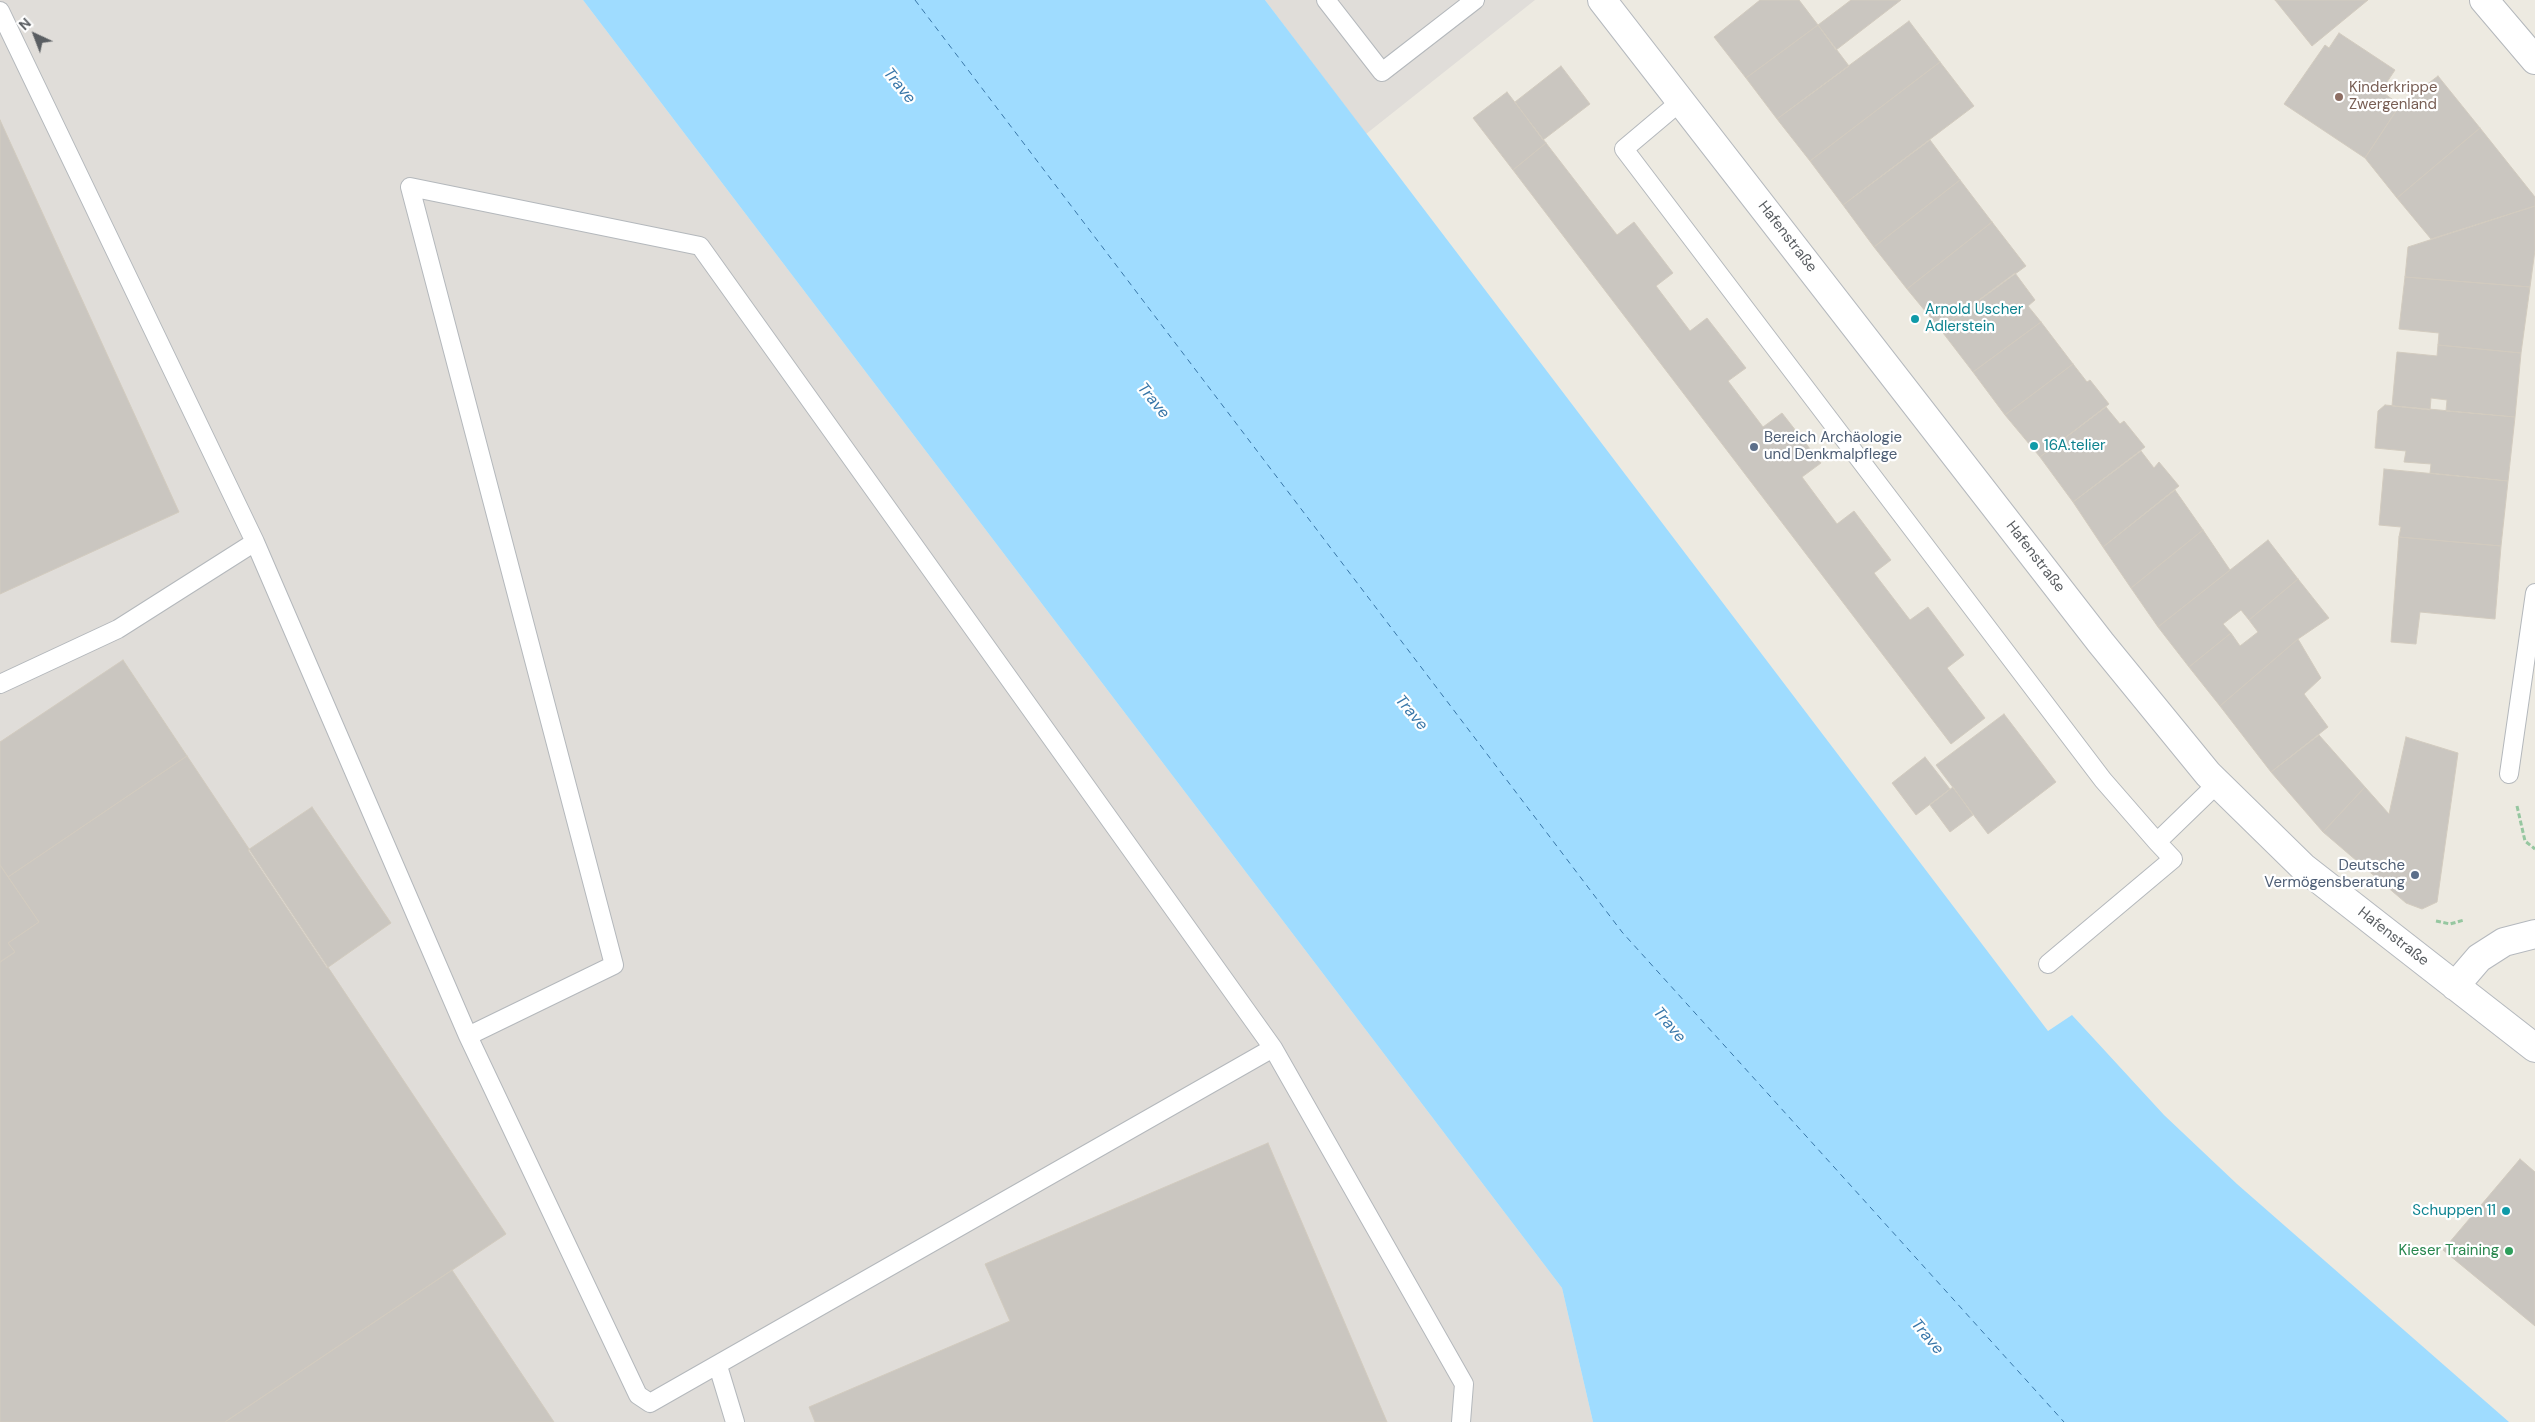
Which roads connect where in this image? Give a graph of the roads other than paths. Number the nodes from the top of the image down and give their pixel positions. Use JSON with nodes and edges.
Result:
{"nodes":[{"id":1,"x":1326,"y":0,"type":"edge"},
{"id":2,"x":1475,"y":0,"type":"edge"},
{"id":3,"x":1602,"y":0,"type":"edge"},
{"id":4,"x":2484,"y":0,"type":"edge"},
{"id":5,"x":0,"y":10,"type":"edge"},
{"id":6,"x":2535,"y":60,"type":"edge"},
{"id":7,"x":1681,"y":101,"type":"junction"},
{"id":8,"x":255,"y":542,"type":"junction"},
{"id":9,"x":2535,"y":592,"type":"edge"},
{"id":10,"x":0,"y":684,"type":"edge"},
{"id":11,"x":2509,"y":774,"type":"road end"},
{"id":12,"x":2218,"y":783,"type":"junction"},
{"id":13,"x":2158,"y":842,"type":"junction"},
{"id":14,"x":2535,"y":934,"type":"edge"},
{"id":15,"x":2048,"y":964,"type":"dead end"},
{"id":16,"x":2455,"y":986,"type":"junction"},
{"id":17,"x":468,"y":1036,"type":"junction"},
{"id":18,"x":1273,"y":1048,"type":"junction"},
{"id":19,"x":2535,"y":1048,"type":"edge"},
{"id":20,"x":718,"y":1366,"type":"junction"},
{"id":21,"x":735,"y":1422,"type":"edge"},
{"id":22,"x":1461,"y":1422,"type":"edge"}],
"edges":[{"from":1,"to":2,"type":"lane"},
{"from":3,"to":7,"type":"main road","name":"Hafenstraße"},
{"from":4,"to":6,"type":"main road"},
{"from":5,"to":8,"type":"lane"},
{"from":7,"to":12,"type":"main road","name":"Hafenstraße"},
{"from":7,"to":13,"type":"lane"},
{"from":8,"to":10,"type":"lane"},
{"from":8,"to":17,"type":"lane"},
{"from":9,"to":11,"type":"lane"},
{"from":12,"to":13,"type":"lane"},
{"from":12,"to":16,"type":"main road","name":"Hafenstraße"},
{"from":13,"to":15,"type":"lane"},
{"from":14,"to":16,"type":"main road"},
{"from":16,"to":19,"type":"main road","name":"Hafenstraße"},
{"from":17,"to":18,"type":"lane"},
{"from":17,"to":20,"type":"lane"},
{"from":18,"to":20,"type":"lane"},
{"from":18,"to":22,"type":"lane"},
{"from":20,"to":21,"type":"lane"}]}
